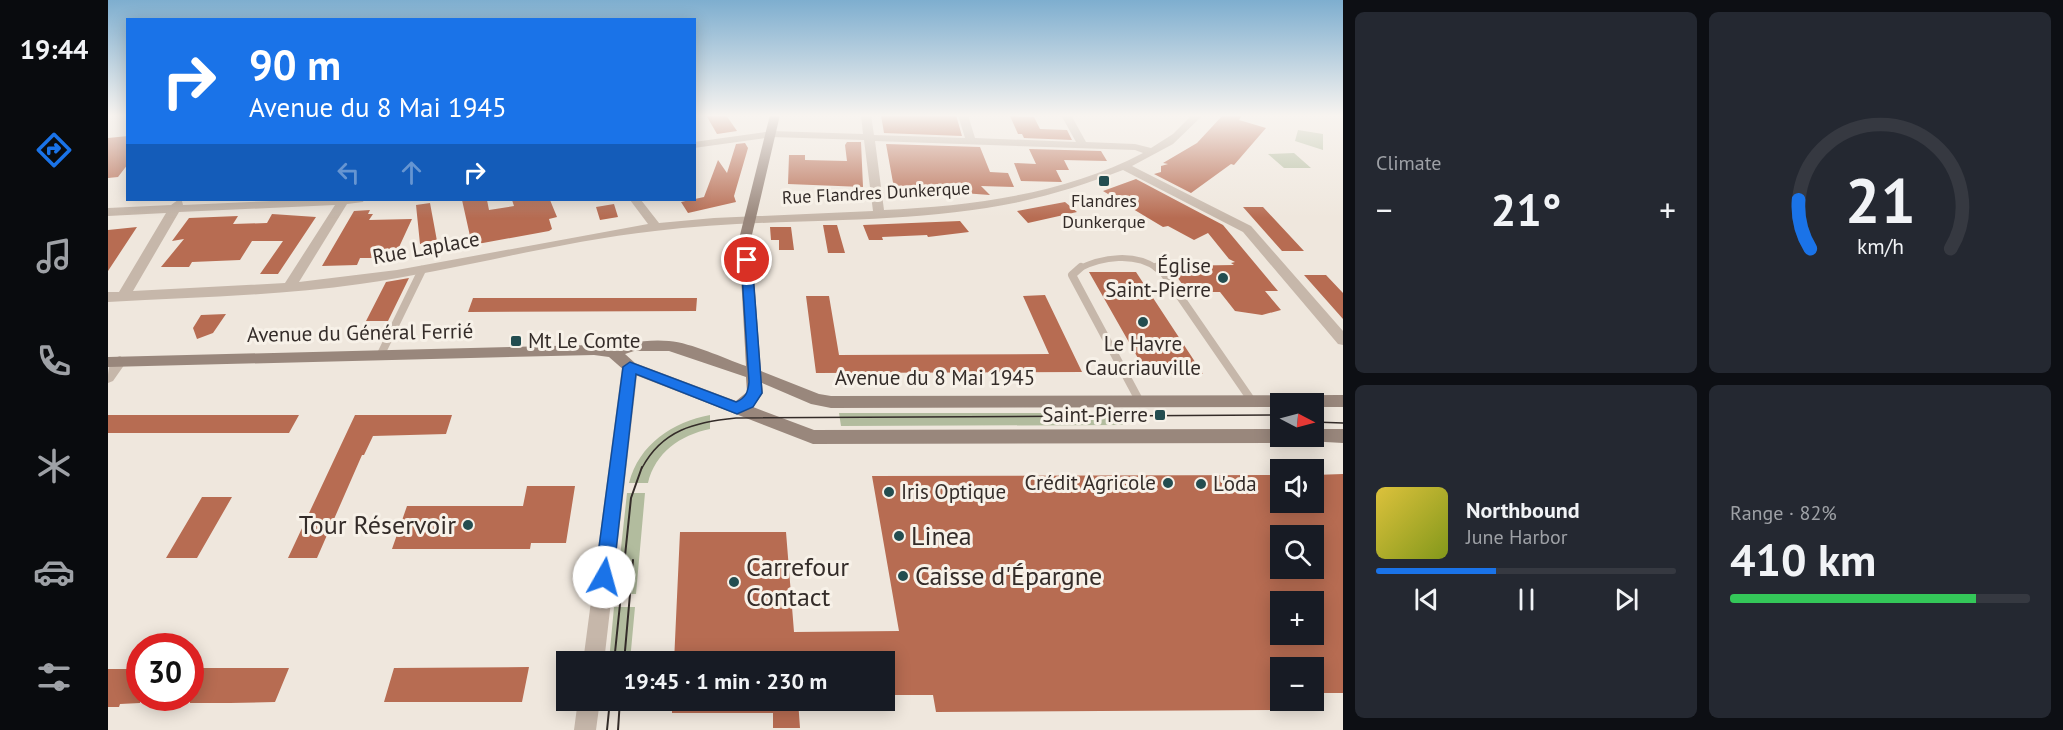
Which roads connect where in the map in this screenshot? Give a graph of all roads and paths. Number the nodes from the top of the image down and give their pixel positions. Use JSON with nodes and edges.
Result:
{"nodes":[{"id":1,"x":768,"y":149,"type":"edge"},
{"id":2,"x":871,"y":149,"type":"edge"},
{"id":3,"x":1142,"y":149,"type":"edge"},
{"id":4,"x":1157,"y":149,"type":"edge"},
{"id":5,"x":1153,"y":152,"type":"junction"},
{"id":6,"x":1124,"y":166,"type":"junction"},
{"id":7,"x":137,"y":201,"type":"edge"},
{"id":8,"x":302,"y":201,"type":"edge"},
{"id":9,"x":343,"y":201,"type":"edge"},
{"id":10,"x":636,"y":201,"type":"edge"},
{"id":11,"x":177,"y":204,"type":"edge"},
{"id":12,"x":130,"y":211,"type":"junction"},
{"id":13,"x":108,"y":212,"type":"edge"},
{"id":14,"x":879,"y":214,"type":"junction"},
{"id":15,"x":749,"y":218,"type":"junction"},
{"id":16,"x":656,"y":227,"type":"junction"},
{"id":17,"x":422,"y":270,"type":"junction"},
{"id":18,"x":290,"y":286,"type":"junction"},
{"id":19,"x":123,"y":296,"type":"junction"},
{"id":20,"x":108,"y":297,"type":"edge"},
{"id":21,"x":1343,"y":340,"type":"edge"},
{"id":22,"x":634,"y":346,"type":"junction"},
{"id":23,"x":613,"y":352,"type":"junction"},
{"id":24,"x":381,"y":354,"type":"junction"},
{"id":25,"x":114,"y":361,"type":"edge"},
{"id":26,"x":630,"y":367,"type":"junction"},
{"id":27,"x":755,"y":374,"type":"junction"},
{"id":28,"x":108,"y":376,"type":"edge"},
{"id":29,"x":1139,"y":400,"type":"junction"},
{"id":30,"x":1343,"y":400,"type":"edge"},
{"id":31,"x":1252,"y":401,"type":"junction"},
{"id":32,"x":737,"y":408,"type":"junction"},
{"id":33,"x":1270,"y":436,"type":"edge"},
{"id":34,"x":1324,"y":436,"type":"edge"},
{"id":35,"x":1343,"y":436,"type":"edge"},
{"id":36,"x":594,"y":651,"type":"edge"},
{"id":37,"x":587,"y":711,"type":"edge"},
{"id":38,"x":585,"y":730,"type":"edge"}],
"edges":[{"from":1,"to":15,"type":"street"},
{"from":2,"to":14,"type":"street"},
{"from":3,"to":5,"type":"street"},
{"from":4,"to":5,"type":"street","name":"Rue Flandres Dunkerque"},
{"from":5,"to":6,"type":"street","name":"Rue Flandres Dunkerque"},
{"from":6,"to":14,"type":"street","name":"Rue Flandres Dunkerque"},
{"from":6,"to":21,"type":"street"},
{"from":7,"to":12,"type":"street"},
{"from":8,"to":11,"type":"street"},
{"from":9,"to":18,"type":"street"},
{"from":10,"to":16,"type":"street"},
{"from":11,"to":12,"type":"street"},
{"from":11,"to":19,"type":"street"},
{"from":12,"to":13,"type":"street"},
{"from":14,"to":15,"type":"street","name":"Rue Flandres Dunkerque"},
{"from":15,"to":16,"type":"street","name":"Rue Laplace"},
{"from":15,"to":27,"type":"street"},
{"from":16,"to":17,"type":"street","name":"Rue Laplace"},
{"from":17,"to":18,"type":"street","name":"Rue Laplace"},
{"from":17,"to":24,"type":"lane"},
{"from":18,"to":19,"type":"street","name":"Rue Laplace"},
{"from":19,"to":20,"type":"street","name":"Rue Laplace"},
{"from":22,"to":23,"type":"street","name":"Avenue du 8 Mai 1945"},
{"from":22,"to":26,"type":"street"},
{"from":22,"to":27,"type":"street","name":"Avenue du 8 Mai 1945"},
{"from":23,"to":24,"type":"street","name":"Avenue du Général Ferrié"},
{"from":23,"to":26,"type":"street"},
{"from":24,"to":25,"type":"street","name":"Avenue du Général Ferrié"},
{"from":25,"to":28,"type":"street"},
{"from":26,"to":32,"type":"street"},
{"from":26,"to":36,"type":"street"},
{"from":27,"to":29,"type":"street","name":"Avenue du 8 Mai 1945"},
{"from":27,"to":32,"type":"street"},
{"from":29,"to":31,"type":"street","name":"Avenue du 8 Mai 1945"},
{"from":29,"to":31,"type":"lane"},
{"from":30,"to":31,"type":"street","name":"Avenue du 8 Mai 1945"},
{"from":32,"to":33,"type":"street"},
{"from":34,"to":35,"type":"street"},
{"from":37,"to":38,"type":"street"}]}
